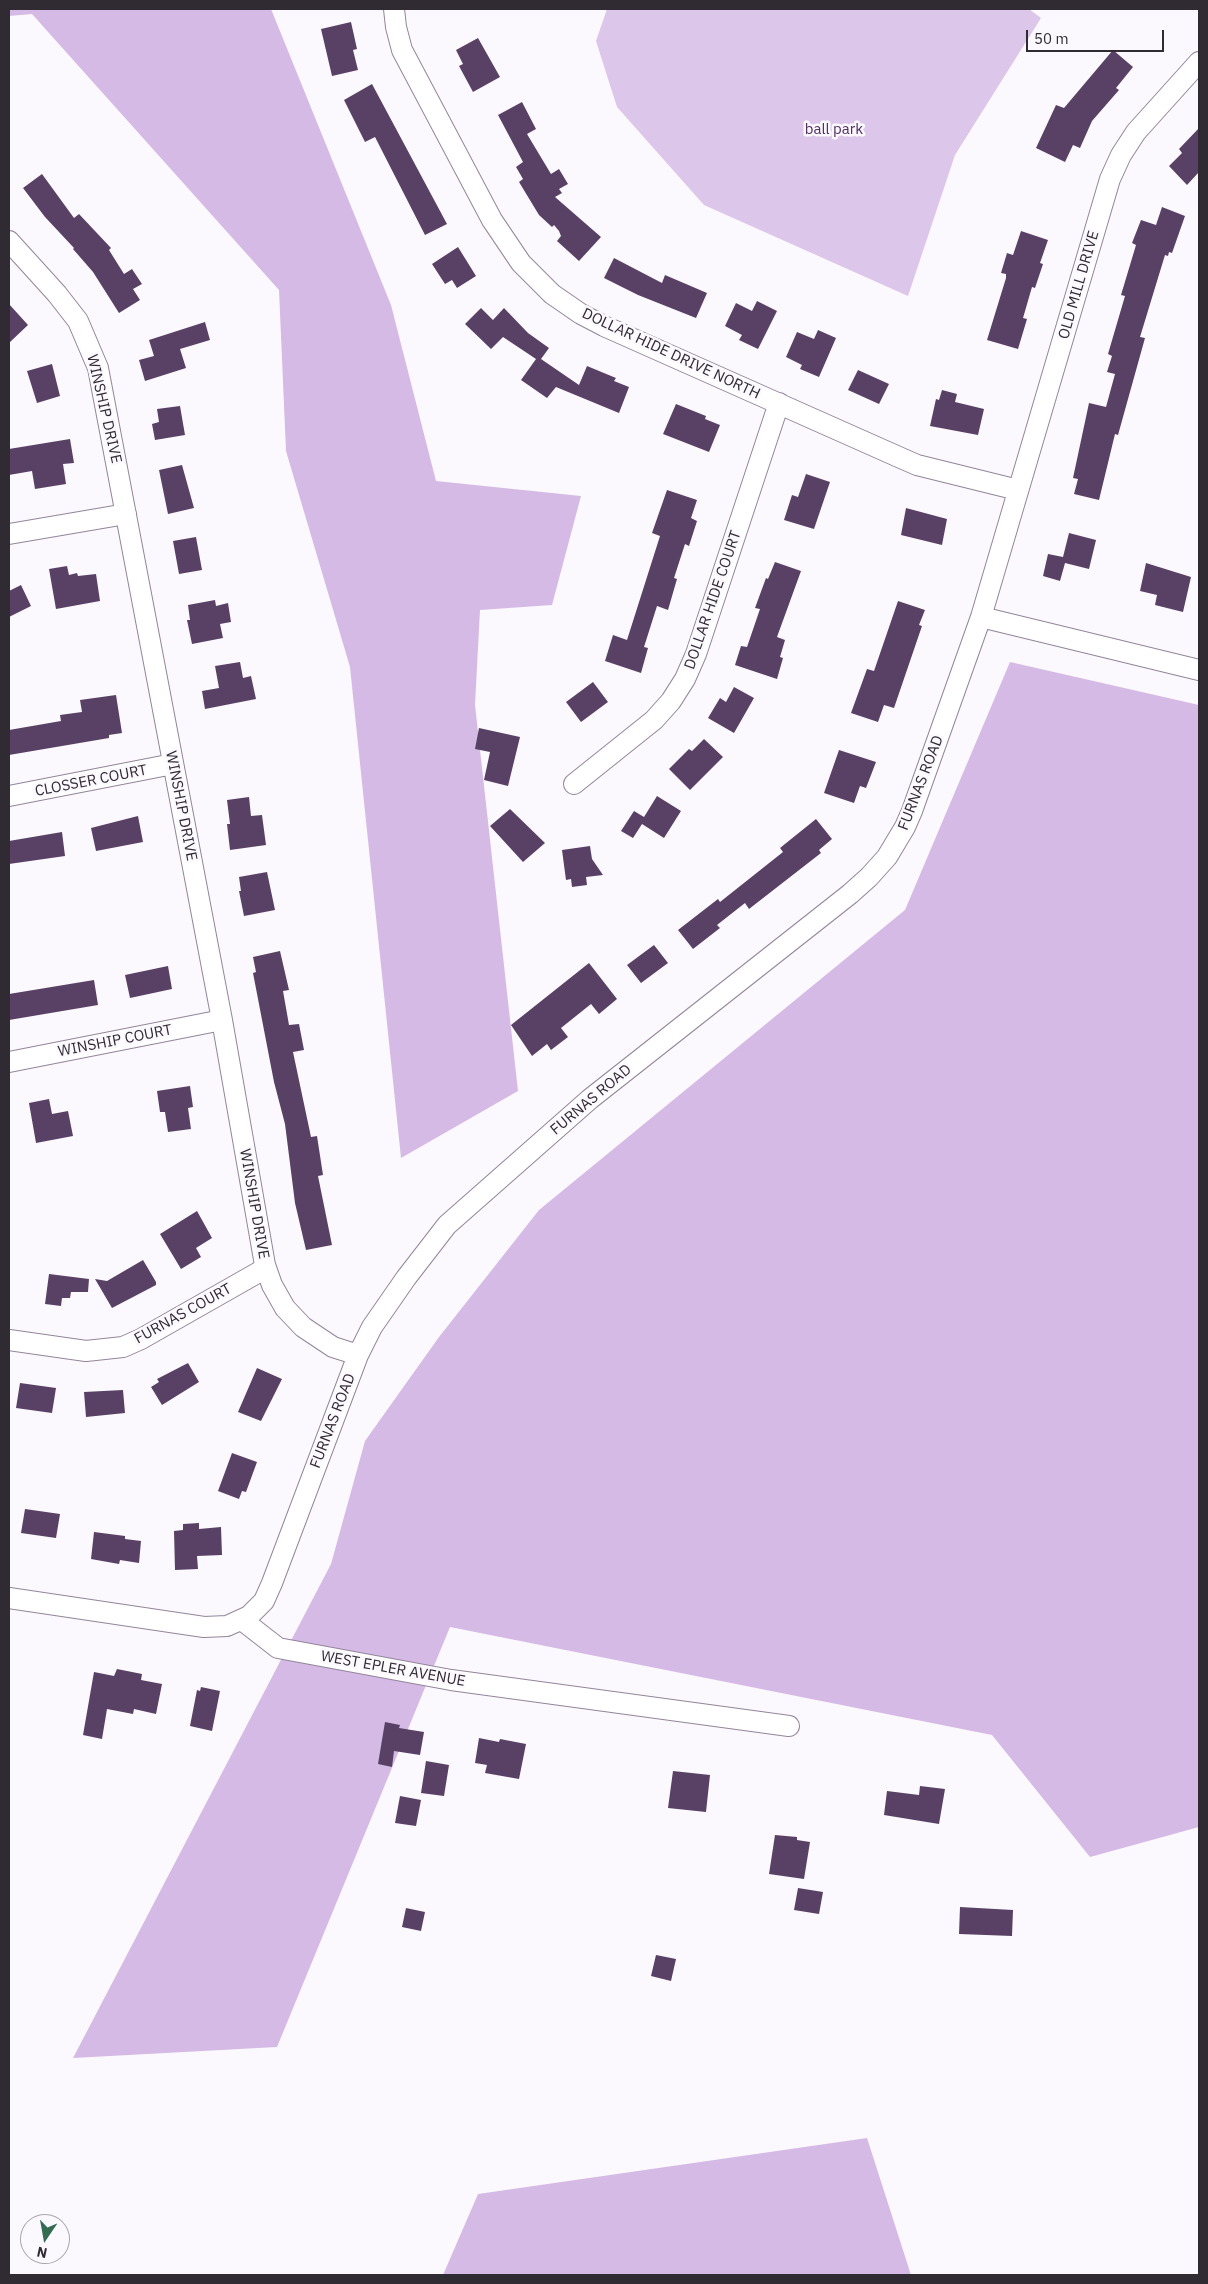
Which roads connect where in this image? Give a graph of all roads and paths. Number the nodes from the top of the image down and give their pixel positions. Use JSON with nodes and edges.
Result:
{"nodes":[{"id":1,"x":394,"y":9,"type":"edge"},
{"id":2,"x":1199,"y":62,"type":"edge"},
{"id":3,"x":9,"y":241,"type":"edge"},
{"id":4,"x":780,"y":403,"type":"junction"},
{"id":5,"x":1018,"y":490,"type":"junction"},
{"id":6,"x":126,"y":514,"type":"junction"},
{"id":7,"x":1006,"y":532,"type":"joint"},
{"id":8,"x":9,"y":534,"type":"edge"},
{"id":9,"x":981,"y":617,"type":"junction"},
{"id":10,"x":1199,"y":670,"type":"edge"},
{"id":11,"x":173,"y":764,"type":"junction"},
{"id":12,"x":574,"y":784,"type":"dead end"},
{"id":13,"x":9,"y":796,"type":"edge"},
{"id":14,"x":222,"y":1020,"type":"junction"},
{"id":15,"x":9,"y":1062,"type":"edge"},
{"id":16,"x":266,"y":1268,"type":"junction"},
{"id":17,"x":9,"y":1340,"type":"edge"},
{"id":18,"x":358,"y":1355,"type":"junction"},
{"id":19,"x":9,"y":1598,"type":"edge"},
{"id":20,"x":242,"y":1620,"type":"junction"},
{"id":21,"x":789,"y":1726,"type":"dead end"}],
"edges":[{"from":1,"to":4,"type":"street","name":"DOLLAR HIDE DRIVE NORTH"},
{"from":2,"to":5,"type":"street","name":"OLD MILL DRIVE"},
{"from":3,"to":6,"type":"street","name":"WINSHIP DRIVE"},
{"from":4,"to":5,"type":"street","name":"DOLLAR HIDE DRIVE NORTH"},
{"from":4,"to":12,"type":"street","name":"DOLLAR HIDE COURT"},
{"from":5,"to":7,"type":"street","name":"OLD MILL DRIVE"},
{"from":6,"to":8,"type":"street"},
{"from":6,"to":11,"type":"street","name":"WINSHIP DRIVE"},
{"from":7,"to":9,"type":"street","name":"FURNAS ROAD"},
{"from":9,"to":10,"type":"street"},
{"from":9,"to":18,"type":"street","name":"FURNAS ROAD"},
{"from":11,"to":13,"type":"street","name":"CLOSSER COURT"},
{"from":11,"to":14,"type":"street","name":"WINSHIP DRIVE"},
{"from":14,"to":15,"type":"street","name":"WINSHIP COURT"},
{"from":14,"to":16,"type":"street","name":"WINSHIP DRIVE"},
{"from":16,"to":17,"type":"street","name":"FURNAS COURT"},
{"from":16,"to":18,"type":"street","name":"WINSHIP DRIVE"},
{"from":18,"to":20,"type":"street","name":"FURNAS ROAD"},
{"from":19,"to":20,"type":"street"},
{"from":20,"to":21,"type":"street","name":"WEST EPLER AVENUE"}]}
